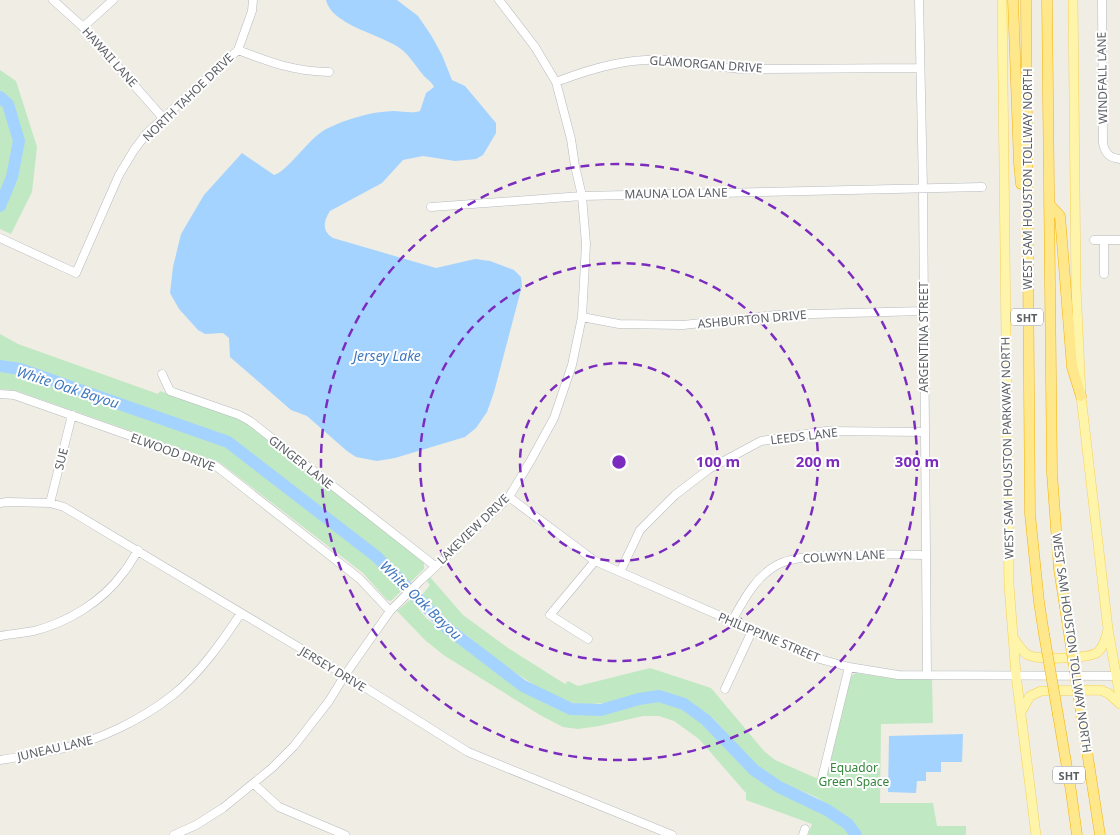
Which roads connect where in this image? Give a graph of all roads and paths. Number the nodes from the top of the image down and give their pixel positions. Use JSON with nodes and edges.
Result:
{"nodes":[{"id":1,"x":53,"y":0,"type":"edge"},
{"id":2,"x":113,"y":0,"type":"edge"},
{"id":3,"x":253,"y":0,"type":"edge"},
{"id":4,"x":498,"y":0,"type":"edge"},
{"id":5,"x":919,"y":0,"type":"edge"},
{"id":6,"x":1002,"y":0,"type":"edge"},
{"id":7,"x":1013,"y":0,"type":"edge"},
{"id":8,"x":1026,"y":0,"type":"edge"},
{"id":9,"x":1048,"y":0,"type":"edge"},
{"id":10,"x":1073,"y":0,"type":"edge"},
{"id":11,"x":1102,"y":0,"type":"edge"},
{"id":12,"x":83,"y":27,"type":"junction"},
{"id":13,"x":238,"y":50,"type":"junction"},
{"id":14,"x":920,"y":68,"type":"junction"},
{"id":15,"x":330,"y":72,"type":"dead end"},
{"id":16,"x":556,"y":82,"type":"junction"},
{"id":17,"x":163,"y":118,"type":"junction"},
{"id":18,"x":1120,"y":159,"type":"edge"},
{"id":19,"x":982,"y":187,"type":"dead end"},
{"id":20,"x":923,"y":188,"type":"junction"},
{"id":21,"x":582,"y":196,"type":"junction"},
{"id":22,"x":1050,"y":204,"type":"junction"},
{"id":23,"x":431,"y":207,"type":"dead end"},
{"id":24,"x":1,"y":239,"type":"edge"},
{"id":25,"x":1027,"y":240,"type":"junction"},
{"id":26,"x":1094,"y":240,"type":"dead end"},
{"id":27,"x":1104,"y":240,"type":"junction"},
{"id":28,"x":1120,"y":240,"type":"edge"},
{"id":29,"x":1104,"y":274,"type":"dead end"},
{"id":30,"x":923,"y":310,"type":"junction"},
{"id":31,"x":582,"y":317,"type":"junction"},
{"id":32,"x":162,"y":374,"type":"dead end"},
{"id":33,"x":0,"y":394,"type":"edge"},
{"id":34,"x":1081,"y":396,"type":"junction"},
{"id":35,"x":72,"y":415,"type":"junction"},
{"id":36,"x":924,"y":432,"type":"junction"},
{"id":37,"x":509,"y":497,"type":"junction"},
{"id":38,"x":50,"y":503,"type":"junction"},
{"id":39,"x":0,"y":504,"type":"edge"},
{"id":40,"x":138,"y":550,"type":"junction"},
{"id":41,"x":925,"y":555,"type":"junction"},
{"id":42,"x":595,"y":561,"type":"junction"},
{"id":43,"x":435,"y":566,"type":"junction"},
{"id":44,"x":620,"y":572,"type":"junction"},
{"id":45,"x":390,"y":611,"type":"junction"},
{"id":46,"x":241,"y":613,"type":"junction"},
{"id":47,"x":732,"y":621,"type":"junction"},
{"id":48,"x":1108,"y":630,"type":"junction"},
{"id":49,"x":752,"y":631,"type":"junction"},
{"id":50,"x":0,"y":636,"type":"edge"},
{"id":51,"x":1013,"y":637,"type":"junction"},
{"id":52,"x":588,"y":639,"type":"dead end"},
{"id":53,"x":849,"y":667,"type":"junction"},
{"id":54,"x":927,"y":675,"type":"junction"},
{"id":55,"x":1016,"y":675,"type":"junction"},
{"id":56,"x":345,"y":676,"type":"junction"},
{"id":57,"x":1119,"y":676,"type":"edge"},
{"id":58,"x":725,"y":689,"type":"dead end"},
{"id":59,"x":1120,"y":696,"type":"edge"},
{"id":60,"x":1120,"y":704,"type":"edge"},
{"id":61,"x":1021,"y":713,"type":"junction"},
{"id":62,"x":0,"y":760,"type":"edge"},
{"id":63,"x":822,"y":778,"type":"dead end"},
{"id":64,"x":254,"y":784,"type":"junction"},
{"id":65,"x":174,"y":835,"type":"edge"},
{"id":66,"x":345,"y":835,"type":"edge"},
{"id":67,"x":672,"y":835,"type":"edge"},
{"id":68,"x":1036,"y":835,"type":"edge"},
{"id":69,"x":1077,"y":835,"type":"edge"},
{"id":70,"x":1100,"y":835,"type":"edge"}],
"edges":[{"from":1,"to":12,"type":"street","name":"HAWAII LANE"},
{"from":2,"to":12,"type":"street"},
{"from":3,"to":13,"type":"street","name":"NORTH TAHOE DRIVE"},
{"from":4,"to":16,"type":"street","name":"LAKEVIEW DRIVE"},
{"from":5,"to":14,"type":"street","name":"ARGENTINA STREET"},
{"from":6,"to":51,"type":"main road","name":"WEST SAM HOUSTON PARKWAY NORTH"},
{"from":7,"to":25,"type":"highway"},
{"from":8,"to":25,"type":"highway","name":"WEST SAM HOUSTON TOLLWAY NORTH","number":"SHT"},
{"from":9,"to":22,"type":"highway","name":"WEST SAM HOUSTON TOLLWAY NORTH","number":"SHT"},
{"from":10,"to":34,"type":"main road"},
{"from":11,"to":18,"type":"street","name":"WINDFALL LANE"},
{"from":12,"to":17,"type":"street","name":"HAWAII LANE"},
{"from":13,"to":15,"type":"street"},
{"from":13,"to":17,"type":"street","name":"NORTH TAHOE DRIVE"},
{"from":14,"to":16,"type":"street","name":"GLAMORGAN DRIVE"},
{"from":14,"to":20,"type":"street","name":"ARGENTINA STREET"},
{"from":16,"to":21,"type":"street","name":"LAKEVIEW DRIVE"},
{"from":17,"to":24,"type":"street","name":"NORTH TAHOE DRIVE"},
{"from":19,"to":20,"type":"street","name":"MAUNA LOA LANE"},
{"from":20,"to":21,"type":"street","name":"MAUNA LOA LANE"},
{"from":20,"to":30,"type":"street","name":"ARGENTINA STREET"},
{"from":21,"to":23,"type":"street","name":"MAUNA LOA LANE"},
{"from":21,"to":31,"type":"street","name":"LAKEVIEW DRIVE"},
{"from":22,"to":34,"type":"highway"},
{"from":22,"to":70,"type":"highway","name":"WEST SAM HOUSTON TOLLWAY NORTH","number":"SHT","bridge":true},
{"from":25,"to":69,"type":"highway","name":"WEST SAM HOUSTON TOLLWAY NORTH","number":"SHT","bridge":true},
{"from":26,"to":27,"type":"street"},
{"from":27,"to":28,"type":"street"},
{"from":27,"to":29,"type":"street"},
{"from":30,"to":31,"type":"street","name":"ASHBURTON DRIVE"},
{"from":30,"to":36,"type":"street","name":"ARGENTINA STREET"},
{"from":31,"to":37,"type":"street","name":"LAKEVIEW DRIVE"},
{"from":32,"to":43,"type":"street","name":"GINGER LANE"},
{"from":33,"to":35,"type":"street","name":"ELWOOD DRIVE"},
{"from":34,"to":48,"type":"main road"},
{"from":35,"to":38,"type":"street","name":"SUE"},
{"from":35,"to":45,"type":"street","name":"ELWOOD DRIVE"},
{"from":36,"to":41,"type":"street","name":"ARGENTINA STREET"},
{"from":36,"to":44,"type":"street","name":"LEEDS LANE"},
{"from":37,"to":42,"type":"street","name":"PHILIPPINE STREET"},
{"from":37,"to":43,"type":"street","name":"LAKEVIEW DRIVE"},
{"from":38,"to":39,"type":"street","name":"JERSEY DRIVE"},
{"from":38,"to":40,"type":"street","name":"JERSEY DRIVE"},
{"from":40,"to":46,"type":"street","name":"JERSEY DRIVE"},
{"from":40,"to":50,"type":"street"},
{"from":41,"to":47,"type":"street","name":"COLWYN LANE"},
{"from":41,"to":54,"type":"street","name":"ARGENTINA STREET"},
{"from":42,"to":44,"type":"street","name":"PHILIPPINE STREET"},
{"from":42,"to":52,"type":"street"},
{"from":43,"to":45,"type":"street","name":"LAKEVIEW DRIVE"},
{"from":44,"to":47,"type":"street","name":"PHILIPPINE STREET"},
{"from":45,"to":56,"type":"street","name":"LAKEVIEW DRIVE"},
{"from":46,"to":56,"type":"street","name":"JERSEY DRIVE"},
{"from":46,"to":62,"type":"street","name":"JUNEAU LANE"},
{"from":47,"to":49,"type":"street","name":"PHILIPPINE STREET"},
{"from":48,"to":51,"type":"main road"},
{"from":48,"to":57,"type":"main road"},
{"from":49,"to":53,"type":"street","name":"PHILIPPINE STREET"},
{"from":49,"to":58,"type":"street"},
{"from":51,"to":55,"type":"main road","name":"WEST SAM HOUSTON PARKWAY NORTH"},
{"from":53,"to":54,"type":"street","name":"PHILIPPINE STREET"},
{"from":53,"to":63,"type":"street"},
{"from":54,"to":55,"type":"street","name":"PHILIPPINE STREET"},
{"from":55,"to":57,"type":"street","name":"PHILIPPINE STREET"},
{"from":55,"to":61,"type":"main road","name":"WEST SAM HOUSTON PARKWAY NORTH"},
{"from":56,"to":64,"type":"street","name":"LAKEVIEW DRIVE"},
{"from":56,"to":67,"type":"street","name":"JERSEY DRIVE"},
{"from":57,"to":59,"type":"main road"},
{"from":60,"to":61,"type":"main road"},
{"from":61,"to":68,"type":"main road","name":"WEST SAM HOUSTON PARKWAY NORTH"},
{"from":64,"to":65,"type":"street","name":"LAKEVIEW DRIVE"},
{"from":64,"to":66,"type":"street"}]}
